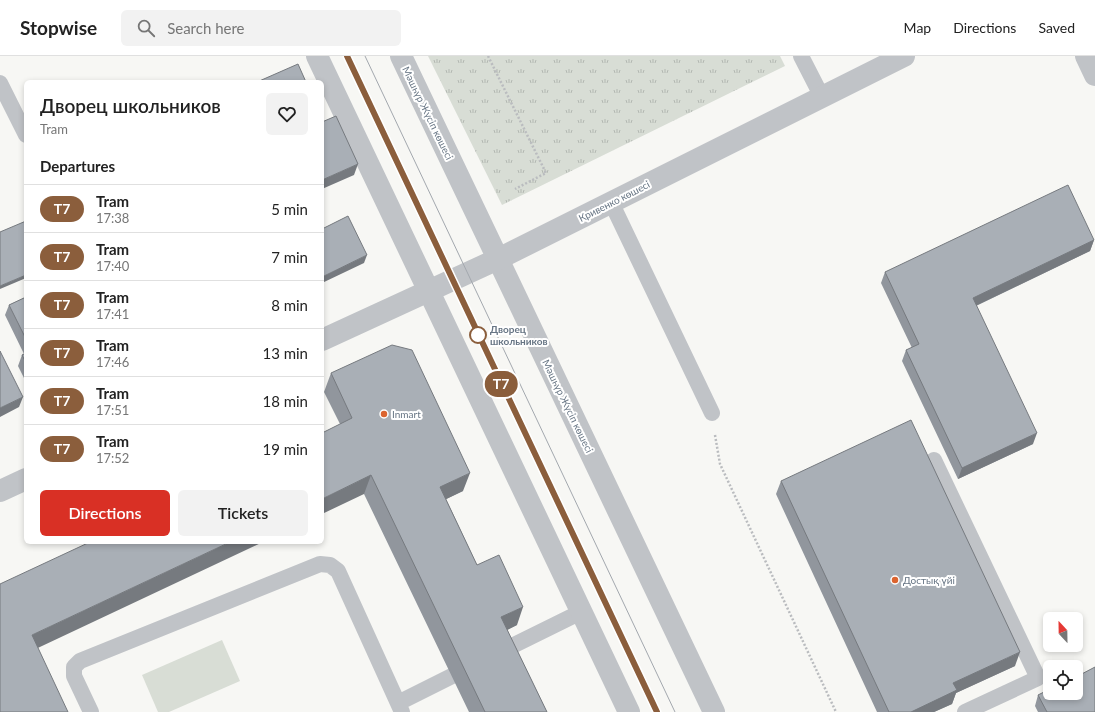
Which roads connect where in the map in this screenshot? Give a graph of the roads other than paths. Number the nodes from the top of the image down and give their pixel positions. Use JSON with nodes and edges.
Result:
{"nodes":[{"id":1,"x":317,"y":56,"type":"edge"},
{"id":2,"x":400,"y":56,"type":"edge"},
{"id":3,"x":801,"y":56,"type":"edge"},
{"id":4,"x":904,"y":56,"type":"edge"},
{"id":5,"x":1086,"y":56,"type":"edge"},
{"id":6,"x":1095,"y":75,"type":"edge"},
{"id":7,"x":0,"y":83,"type":"edge"},
{"id":8,"x":822,"y":97,"type":"junction"},
{"id":9,"x":24,"y":131,"type":"edge"},
{"id":10,"x":611,"y":202,"type":"junction"},
{"id":11,"x":498,"y":259,"type":"junction"},
{"id":12,"x":428,"y":292,"type":"junction"},
{"id":13,"x":324,"y":339,"type":"edge"},
{"id":14,"x":712,"y":413,"type":"road end"},
{"id":15,"x":934,"y":460,"type":"dead end"},
{"id":16,"x":24,"y":480,"type":"edge"},
{"id":17,"x":0,"y":491,"type":"edge"},
{"id":18,"x":581,"y":612,"type":"junction"},
{"id":19,"x":502,"y":651,"type":"edge"},
{"id":20,"x":452,"y":676,"type":"edge"},
{"id":21,"x":400,"y":707,"type":"edge"},
{"id":22,"x":91,"y":712,"type":"edge"},
{"id":23,"x":629,"y":712,"type":"edge"},
{"id":24,"x":714,"y":712,"type":"edge"},
{"id":25,"x":965,"y":712,"type":"edge"}],
"edges":[{"from":1,"to":12,"type":"street"},
{"from":2,"to":11,"type":"street","name":"Мәшһүр Жүсіп көшесі"},
{"from":3,"to":8,"type":"lane"},
{"from":4,"to":8,"type":"street","name":"Кривенко көшесі"},
{"from":5,"to":6,"type":"street"},
{"from":7,"to":9,"type":"lane"},
{"from":8,"to":10,"type":"street","name":"Кривенко көшесі"},
{"from":10,"to":11,"type":"street","name":"Кривенко көшесі"},
{"from":10,"to":14,"type":"lane"},
{"from":11,"to":12,"type":"street","name":"Кривенко көшесі"},
{"from":11,"to":24,"type":"street","name":"Мәшһүр Жүсіп көшесі"},
{"from":12,"to":13,"type":"street","name":"Кривенко көшесі"},
{"from":12,"to":18,"type":"street"},
{"from":15,"to":25,"type":"lane"},
{"from":16,"to":17,"type":"street"},
{"from":18,"to":19,"type":"lane"},
{"from":18,"to":23,"type":"street"},
{"from":20,"to":21,"type":"lane"},
{"from":21,"to":22,"type":"lane"}]}
